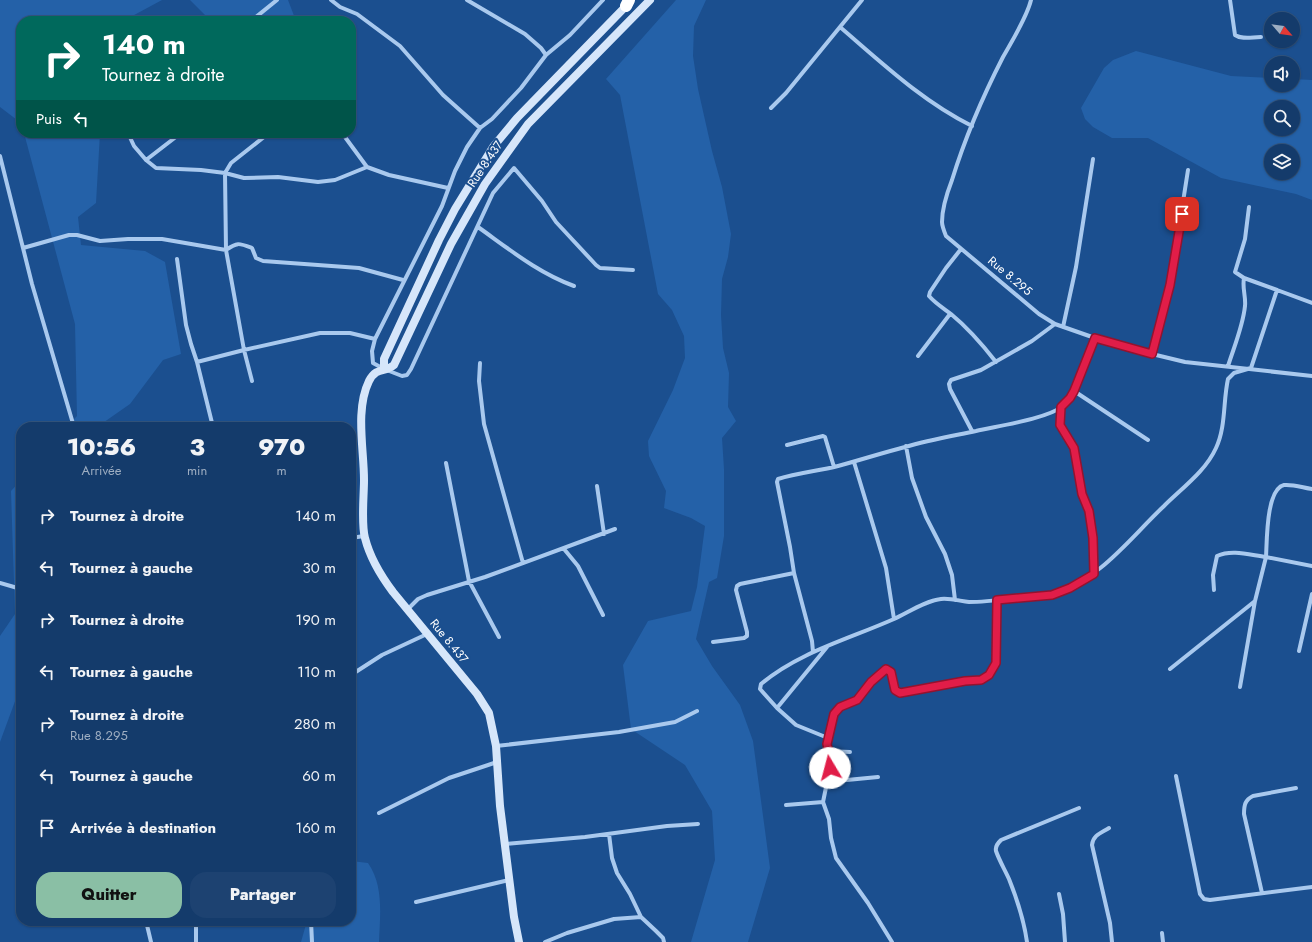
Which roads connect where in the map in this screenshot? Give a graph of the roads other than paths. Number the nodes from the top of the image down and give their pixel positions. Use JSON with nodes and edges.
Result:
{"nodes":[{"id":1,"x":277,"y":0,"type":"edge"},
{"id":2,"x":331,"y":0,"type":"edge"},
{"id":3,"x":467,"y":0,"type":"edge"},
{"id":4,"x":603,"y":0,"type":"edge"},
{"id":5,"x":650,"y":0,"type":"edge"},
{"id":6,"x":862,"y":0,"type":"edge"},
{"id":7,"x":1230,"y":0,"type":"edge"},
{"id":8,"x":1032,"y":1,"type":"edge"},
{"id":9,"x":629,"y":2,"type":"edge"},
{"id":10,"x":257,"y":16,"type":"edge"},
{"id":11,"x":840,"y":27,"type":"junction"},
{"id":12,"x":1260,"y":36,"type":"dead end"},
{"id":13,"x":546,"y":55,"type":"junction"},
{"id":14,"x":771,"y":108,"type":"dead end"},
{"id":15,"x":972,"y":126,"type":"junction"},
{"id":16,"x":480,"y":128,"type":"junction"},
{"id":17,"x":130,"y":138,"type":"edge"},
{"id":18,"x":175,"y":138,"type":"edge"},
{"id":19,"x":263,"y":138,"type":"edge"},
{"id":20,"x":346,"y":138,"type":"edge"},
{"id":21,"x":0,"y":156,"type":"edge"},
{"id":22,"x":1094,"y":159,"type":"dead end"},
{"id":23,"x":146,"y":160,"type":"junction"},
{"id":24,"x":367,"y":167,"type":"junction"},
{"id":25,"x":1188,"y":170,"type":"dead end"},
{"id":26,"x":226,"y":173,"type":"junction"},
{"id":27,"x":448,"y":188,"type":"junction"},
{"id":28,"x":1249,"y":207,"type":"dead end"},
{"id":29,"x":478,"y":227,"type":"junction"},
{"id":30,"x":23,"y":248,"type":"junction"},
{"id":31,"x":961,"y":249,"type":"junction"},
{"id":32,"x":226,"y":250,"type":"junction"},
{"id":33,"x":177,"y":259,"type":"dead end"},
{"id":34,"x":633,"y":270,"type":"dead end"},
{"id":35,"x":1244,"y":278,"type":"junction"},
{"id":36,"x":403,"y":280,"type":"junction"},
{"id":37,"x":574,"y":286,"type":"dead end"},
{"id":38,"x":1278,"y":290,"type":"junction"},
{"id":39,"x":1312,"y":304,"type":"edge"},
{"id":40,"x":950,"y":314,"type":"junction"},
{"id":41,"x":1055,"y":324,"type":"junction"},
{"id":42,"x":1063,"y":327,"type":"junction"},
{"id":43,"x":1095,"y":338,"type":"junction"},
{"id":44,"x":375,"y":339,"type":"junction"},
{"id":45,"x":244,"y":350,"type":"junction"},
{"id":46,"x":1152,"y":354,"type":"junction"},
{"id":47,"x":918,"y":356,"type":"dead end"},
{"id":48,"x":198,"y":362,"type":"junction"},
{"id":49,"x":996,"y":362,"type":"junction"},
{"id":50,"x":480,"y":363,"type":"dead end"},
{"id":51,"x":1228,"y":366,"type":"junction"},
{"id":52,"x":1251,"y":368,"type":"junction"},
{"id":53,"x":384,"y":369,"type":"junction"},
{"id":54,"x":1312,"y":376,"type":"edge"},
{"id":55,"x":252,"y":381,"type":"dead end"},
{"id":56,"x":1074,"y":391,"type":"junction"},
{"id":57,"x":1061,"y":407,"type":"junction"},
{"id":58,"x":73,"y":422,"type":"edge"},
{"id":59,"x":212,"y":422,"type":"edge"},
{"id":60,"x":972,"y":431,"type":"junction"},
{"id":61,"x":1148,"y":440,"type":"dead end"},
{"id":62,"x":787,"y":445,"type":"dead end"},
{"id":63,"x":906,"y":446,"type":"junction"},
{"id":64,"x":854,"y":462,"type":"junction"},
{"id":65,"x":446,"y":463,"type":"dead end"},
{"id":66,"x":834,"y":467,"type":"junction"},
{"id":67,"x":597,"y":486,"type":"dead end"},
{"id":68,"x":1312,"y":489,"type":"edge"},
{"id":69,"x":615,"y":530,"type":"dead end"},
{"id":70,"x":604,"y":534,"type":"junction"},
{"id":71,"x":364,"y":536,"type":"junction"},
{"id":72,"x":356,"y":537,"type":"edge"},
{"id":73,"x":564,"y":549,"type":"junction"},
{"id":74,"x":1266,"y":557,"type":"junction"},
{"id":75,"x":523,"y":563,"type":"junction"},
{"id":76,"x":1312,"y":566,"type":"edge"},
{"id":77,"x":794,"y":573,"type":"junction"},
{"id":78,"x":1094,"y":574,"type":"junction"},
{"id":79,"x":469,"y":581,"type":"junction"},
{"id":80,"x":0,"y":583,"type":"edge"},
{"id":81,"x":16,"y":588,"type":"edge"},
{"id":82,"x":1214,"y":590,"type":"dead end"},
{"id":83,"x":1312,"y":594,"type":"edge"},
{"id":84,"x":955,"y":600,"type":"junction"},
{"id":85,"x":997,"y":600,"type":"junction"},
{"id":86,"x":1255,"y":601,"type":"junction"},
{"id":87,"x":408,"y":609,"type":"junction"},
{"id":88,"x":603,"y":615,"type":"dead end"},
{"id":89,"x":894,"y":619,"type":"junction"},
{"id":90,"x":427,"y":633,"type":"junction"},
{"id":91,"x":499,"y":637,"type":"dead end"},
{"id":92,"x":713,"y":642,"type":"dead end"},
{"id":93,"x":827,"y":646,"type":"junction"},
{"id":94,"x":1299,"y":651,"type":"dead end"},
{"id":95,"x":813,"y":652,"type":"junction"},
{"id":96,"x":1170,"y":669,"type":"dead end"},
{"id":97,"x":356,"y":672,"type":"edge"},
{"id":98,"x":1240,"y":687,"type":"dead end"},
{"id":99,"x":777,"y":708,"type":"junction"},
{"id":100,"x":697,"y":711,"type":"dead end"},
{"id":101,"x":828,"y":738,"type":"junction"},
{"id":102,"x":496,"y":746,"type":"junction"},
{"id":103,"x":827,"y":751,"type":"junction"},
{"id":104,"x":850,"y":752,"type":"dead end"},
{"id":105,"x":497,"y":762,"type":"junction"},
{"id":106,"x":1176,"y":776,"type":"dead end"},
{"id":107,"x":878,"y":778,"type":"dead end"},
{"id":108,"x":826,"y":782,"type":"junction"},
{"id":109,"x":1296,"y":788,"type":"dead end"},
{"id":110,"x":823,"y":802,"type":"junction"},
{"id":111,"x":786,"y":805,"type":"dead end"},
{"id":112,"x":1080,"y":808,"type":"dead end"},
{"id":113,"x":379,"y":813,"type":"dead end"},
{"id":114,"x":698,"y":824,"type":"dead end"},
{"id":115,"x":1109,"y":828,"type":"dead end"},
{"id":116,"x":609,"y":834,"type":"junction"},
{"id":117,"x":505,"y":844,"type":"junction"},
{"id":118,"x":510,"y":880,"type":"junction"},
{"id":119,"x":1312,"y":887,"type":"edge"},
{"id":120,"x":1262,"y":893,"type":"junction"},
{"id":121,"x":1059,"y":894,"type":"dead end"},
{"id":122,"x":416,"y":902,"type":"dead end"},
{"id":123,"x":641,"y":917,"type":"junction"},
{"id":124,"x":147,"y":926,"type":"edge"},
{"id":125,"x":196,"y":926,"type":"edge"},
{"id":126,"x":311,"y":926,"type":"edge"},
{"id":127,"x":1162,"y":932,"type":"dead end"},
{"id":128,"x":151,"y":942,"type":"edge"},
{"id":129,"x":196,"y":942,"type":"edge"},
{"id":130,"x":312,"y":942,"type":"edge"},
{"id":131,"x":519,"y":942,"type":"edge"},
{"id":132,"x":545,"y":942,"type":"edge"},
{"id":133,"x":664,"y":942,"type":"edge"},
{"id":134,"x":892,"y":942,"type":"edge"},
{"id":135,"x":1028,"y":942,"type":"edge"},
{"id":136,"x":1065,"y":942,"type":"edge"},
{"id":137,"x":1112,"y":942,"type":"edge"},
{"id":138,"x":1163,"y":942,"type":"edge"}],
"edges":[{"from":1,"to":10,"type":"street"},
{"from":2,"to":16,"type":"street"},
{"from":3,"to":13,"type":"street"},
{"from":4,"to":13,"type":"street"},
{"from":5,"to":53,"type":"main road","name":"Rue 8.437"},
{"from":6,"to":11,"type":"street"},
{"from":7,"to":12,"type":"street"},
{"from":8,"to":15,"type":"street","name":"Rue 8.295"},
{"from":9,"to":53,"type":"main road","name":"Rue 8.437"},
{"from":11,"to":14,"type":"street"},
{"from":11,"to":15,"type":"street"},
{"from":13,"to":16,"type":"street"},
{"from":15,"to":31,"type":"street","name":"Rue 8.295"},
{"from":16,"to":27,"type":"street"},
{"from":17,"to":23,"type":"street"},
{"from":18,"to":23,"type":"street"},
{"from":19,"to":26,"type":"street"},
{"from":20,"to":24,"type":"street"},
{"from":21,"to":30,"type":"street"},
{"from":22,"to":42,"type":"street"},
{"from":23,"to":26,"type":"street"},
{"from":24,"to":26,"type":"street"},
{"from":24,"to":27,"type":"street"},
{"from":25,"to":46,"type":"street"},
{"from":26,"to":32,"type":"street"},
{"from":27,"to":36,"type":"street"},
{"from":28,"to":35,"type":"street"},
{"from":29,"to":34,"type":"street"},
{"from":29,"to":37,"type":"street"},
{"from":29,"to":53,"type":"street"},
{"from":30,"to":32,"type":"street"},
{"from":30,"to":58,"type":"street"},
{"from":31,"to":40,"type":"street"},
{"from":31,"to":41,"type":"street","name":"Rue 8.295"},
{"from":32,"to":36,"type":"street"},
{"from":32,"to":45,"type":"street"},
{"from":33,"to":48,"type":"street"},
{"from":35,"to":38,"type":"street"},
{"from":35,"to":51,"type":"street"},
{"from":36,"to":44,"type":"street"},
{"from":38,"to":39,"type":"street"},
{"from":38,"to":52,"type":"street"},
{"from":40,"to":47,"type":"street"},
{"from":40,"to":49,"type":"street"},
{"from":41,"to":42,"type":"street","name":"Rue 8.295"},
{"from":41,"to":49,"type":"street"},
{"from":42,"to":43,"type":"street","name":"Rue 8.295"},
{"from":43,"to":46,"type":"street","name":"Rue 8.295"},
{"from":43,"to":56,"type":"street"},
{"from":44,"to":45,"type":"street"},
{"from":44,"to":53,"type":"street"},
{"from":45,"to":48,"type":"street"},
{"from":45,"to":55,"type":"street"},
{"from":46,"to":51,"type":"street","name":"Rue 8.295"},
{"from":48,"to":59,"type":"street"},
{"from":49,"to":60,"type":"street"},
{"from":50,"to":75,"type":"street"},
{"from":51,"to":52,"type":"street","name":"Rue 8.295"},
{"from":52,"to":54,"type":"street","name":"Rue 8.295"},
{"from":52,"to":78,"type":"street"},
{"from":53,"to":71,"type":"main road","name":"Rue 8.437"},
{"from":56,"to":57,"type":"street"},
{"from":56,"to":61,"type":"street"},
{"from":57,"to":60,"type":"street"},
{"from":57,"to":78,"type":"street"},
{"from":60,"to":63,"type":"street"},
{"from":62,"to":66,"type":"street"},
{"from":63,"to":64,"type":"street"},
{"from":63,"to":84,"type":"street"},
{"from":64,"to":66,"type":"street"},
{"from":64,"to":89,"type":"street"},
{"from":65,"to":79,"type":"street"},
{"from":66,"to":77,"type":"street"},
{"from":67,"to":70,"type":"street"},
{"from":68,"to":74,"type":"street"},
{"from":69,"to":70,"type":"street"},
{"from":70,"to":73,"type":"street"},
{"from":71,"to":72,"type":"street"},
{"from":71,"to":87,"type":"main road","name":"Rue 8.437"},
{"from":73,"to":75,"type":"street"},
{"from":73,"to":88,"type":"street"},
{"from":74,"to":76,"type":"street"},
{"from":74,"to":82,"type":"street"},
{"from":74,"to":86,"type":"street"},
{"from":75,"to":79,"type":"street"},
{"from":77,"to":92,"type":"street"},
{"from":77,"to":95,"type":"street"},
{"from":78,"to":85,"type":"street"},
{"from":79,"to":87,"type":"street"},
{"from":79,"to":91,"type":"street"},
{"from":80,"to":81,"type":"street"},
{"from":83,"to":94,"type":"street"},
{"from":84,"to":85,"type":"street"},
{"from":84,"to":89,"type":"street"},
{"from":85,"to":101,"type":"street"},
{"from":86,"to":96,"type":"street"},
{"from":86,"to":98,"type":"street"},
{"from":87,"to":90,"type":"main road","name":"Rue 8.437"},
{"from":89,"to":93,"type":"street"},
{"from":90,"to":97,"type":"street"},
{"from":90,"to":102,"type":"main road","name":"Rue 8.437"},
{"from":93,"to":95,"type":"street"},
{"from":93,"to":99,"type":"street"},
{"from":95,"to":99,"type":"street"},
{"from":99,"to":101,"type":"street"},
{"from":100,"to":102,"type":"street"},
{"from":101,"to":103,"type":"street"},
{"from":102,"to":105,"type":"main road","name":"Rue 8.437"},
{"from":103,"to":104,"type":"street"},
{"from":103,"to":108,"type":"street"},
{"from":105,"to":113,"type":"street"},
{"from":105,"to":117,"type":"main road","name":"Rue 8.437"},
{"from":106,"to":120,"type":"street"},
{"from":107,"to":108,"type":"street"},
{"from":108,"to":110,"type":"street"},
{"from":109,"to":120,"type":"street"},
{"from":110,"to":111,"type":"street"},
{"from":110,"to":134,"type":"street"},
{"from":112,"to":135,"type":"street"},
{"from":114,"to":116,"type":"street"},
{"from":115,"to":137,"type":"street"},
{"from":116,"to":117,"type":"street"},
{"from":116,"to":123,"type":"street"},
{"from":117,"to":118,"type":"main road","name":"Rue 8.437"},
{"from":118,"to":122,"type":"street"},
{"from":118,"to":131,"type":"main road","name":"Rue 8.437"},
{"from":119,"to":120,"type":"street"},
{"from":121,"to":136,"type":"street"},
{"from":123,"to":132,"type":"street"},
{"from":123,"to":133,"type":"street"},
{"from":124,"to":128,"type":"street"},
{"from":125,"to":129,"type":"street"},
{"from":126,"to":130,"type":"street"},
{"from":127,"to":138,"type":"street"}]}
